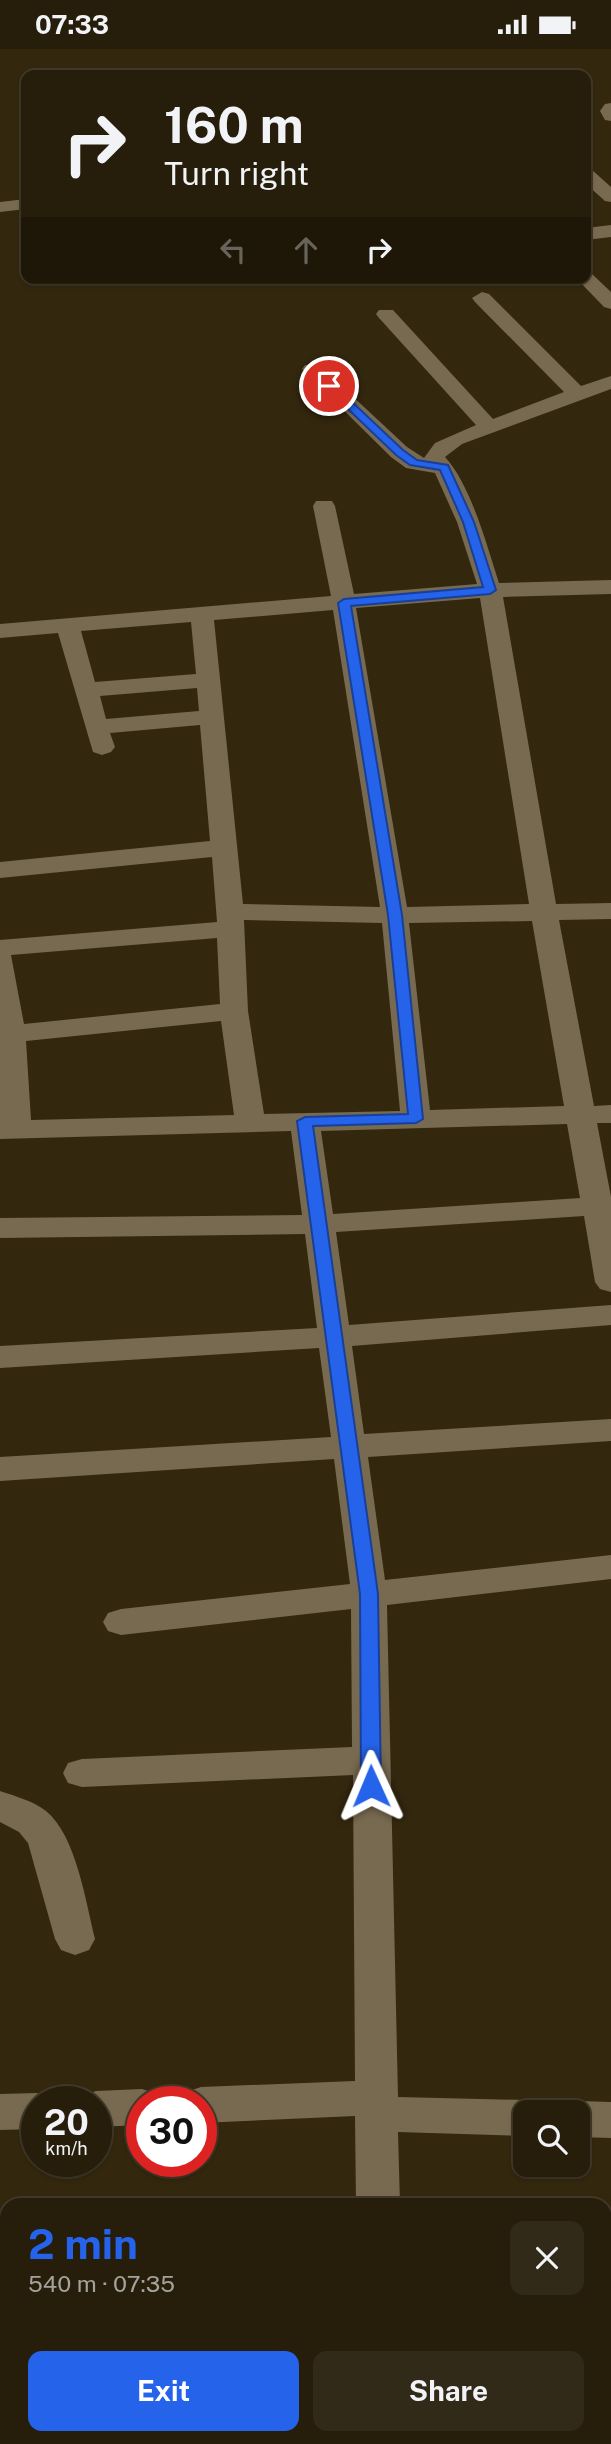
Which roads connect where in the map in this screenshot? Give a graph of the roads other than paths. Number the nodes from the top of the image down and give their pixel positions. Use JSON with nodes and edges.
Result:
{"nodes":[{"id":1,"x":611,"y":108,"type":"edge"},
{"id":2,"x":611,"y":117,"type":"edge"},
{"id":3,"x":591,"y":179,"type":"edge"},
{"id":4,"x":611,"y":197,"type":"edge"},
{"id":5,"x":21,"y":205,"type":"edge"},
{"id":6,"x":0,"y":207,"type":"edge"},
{"id":7,"x":611,"y":230,"type":"edge"},
{"id":8,"x":591,"y":233,"type":"edge"},
{"id":9,"x":591,"y":284,"type":"edge"},
{"id":10,"x":482,"y":298,"type":"dead end"},
{"id":11,"x":611,"y":303,"type":"edge"},
{"id":12,"x":386,"y":314,"type":"dead end"},
{"id":13,"x":312,"y":369,"type":"dead end"},
{"id":14,"x":611,"y":382,"type":"edge"},
{"id":15,"x":578,"y":395,"type":"junction"},
{"id":16,"x":489,"y":428,"type":"junction"},
{"id":17,"x":444,"y":468,"type":"junction"},
{"id":18,"x":324,"y":506,"type":"dead end"},
{"id":19,"x":611,"y":587,"type":"edge"},
{"id":20,"x":490,"y":590,"type":"junction"},
{"id":21,"x":344,"y":603,"type":"junction"},
{"id":22,"x":202,"y":614,"type":"junction"},
{"id":23,"x":67,"y":625,"type":"junction"},
{"id":24,"x":0,"y":631,"type":"edge"},
{"id":25,"x":209,"y":680,"type":"junction"},
{"id":26,"x":85,"y":690,"type":"junction"},
{"id":27,"x":212,"y":717,"type":"junction"},
{"id":28,"x":224,"y":848,"type":"junction"},
{"id":29,"x":0,"y":870,"type":"edge"},
{"id":30,"x":611,"y":911,"type":"edge"},
{"id":31,"x":544,"y":912,"type":"junction"},
{"id":32,"x":395,"y":915,"type":"junction"},
{"id":33,"x":230,"y":921,"type":"junction"},
{"id":34,"x":0,"y":948,"type":"edge"},
{"id":35,"x":0,"y":959,"type":"edge"},
{"id":36,"x":234,"y":1011,"type":"junction"},
{"id":37,"x":6,"y":1034,"type":"edge"},
{"id":38,"x":611,"y":1114,"type":"edge"},
{"id":39,"x":580,"y":1115,"type":"junction"},
{"id":40,"x":416,"y":1119,"type":"junction"},
{"id":41,"x":305,"y":1121,"type":"junction"},
{"id":42,"x":250,"y":1123,"type":"junction"},
{"id":43,"x":9,"y":1129,"type":"edge"},
{"id":44,"x":596,"y":1206,"type":"junction"},
{"id":45,"x":319,"y":1224,"type":"junction"},
{"id":46,"x":0,"y":1228,"type":"edge"},
{"id":47,"x":607,"y":1249,"type":"edge"},
{"id":48,"x":611,"y":1282,"type":"edge"},
{"id":49,"x":611,"y":1315,"type":"edge"},
{"id":50,"x":334,"y":1337,"type":"junction"},
{"id":51,"x":0,"y":1357,"type":"edge"},
{"id":52,"x":611,"y":1430,"type":"edge"},
{"id":53,"x":349,"y":1447,"type":"junction"},
{"id":54,"x":0,"y":1469,"type":"edge"},
{"id":55,"x":611,"y":1567,"type":"edge"},
{"id":56,"x":369,"y":1594,"type":"junction"},
{"id":57,"x":121,"y":1622,"type":"dead end"},
{"id":58,"x":371,"y":1761,"type":"junction"},
{"id":59,"x":82,"y":1773,"type":"dead end"},
{"id":60,"x":0,"y":1806,"type":"edge"},
{"id":61,"x":75,"y":1940,"type":"dead end"},
{"id":62,"x":217,"y":2105,"type":"edge"},
{"id":63,"x":376,"y":2106,"type":"junction"},
{"id":64,"x":21,"y":2111,"type":"edge"},
{"id":65,"x":0,"y":2112,"type":"edge"},
{"id":66,"x":513,"y":2117,"type":"edge"},
{"id":67,"x":590,"y":2119,"type":"edge"},
{"id":68,"x":611,"y":2120,"type":"edge"},
{"id":69,"x":378,"y":2198,"type":"edge"}],
"edges":[{"from":1,"to":2,"type":"street"},
{"from":3,"to":4,"type":"street"},
{"from":5,"to":6,"type":"street"},
{"from":7,"to":8,"type":"street"},
{"from":9,"to":11,"type":"street"},
{"from":10,"to":15,"type":"street"},
{"from":12,"to":16,"type":"street"},
{"from":13,"to":17,"type":"street"},
{"from":14,"to":15,"type":"street"},
{"from":15,"to":16,"type":"street"},
{"from":16,"to":17,"type":"street"},
{"from":17,"to":20,"type":"street"},
{"from":18,"to":21,"type":"street"},
{"from":19,"to":20,"type":"street"},
{"from":20,"to":21,"type":"street"},
{"from":20,"to":31,"type":"street"},
{"from":21,"to":22,"type":"street"},
{"from":21,"to":32,"type":"street"},
{"from":22,"to":23,"type":"street"},
{"from":22,"to":25,"type":"street"},
{"from":23,"to":24,"type":"street"},
{"from":23,"to":26,"type":"street"},
{"from":25,"to":26,"type":"street"},
{"from":25,"to":27,"type":"street"},
{"from":26,"to":27,"type":"street"},
{"from":27,"to":28,"type":"street"},
{"from":28,"to":29,"type":"street"},
{"from":28,"to":33,"type":"street"},
{"from":30,"to":31,"type":"street"},
{"from":31,"to":32,"type":"street"},
{"from":31,"to":39,"type":"street"},
{"from":32,"to":33,"type":"street"},
{"from":32,"to":40,"type":"street"},
{"from":33,"to":34,"type":"street"},
{"from":33,"to":36,"type":"street"},
{"from":35,"to":37,"type":"street"},
{"from":36,"to":37,"type":"street"},
{"from":36,"to":42,"type":"street"},
{"from":37,"to":43,"type":"street"},
{"from":38,"to":39,"type":"street"},
{"from":39,"to":40,"type":"street"},
{"from":39,"to":44,"type":"street"},
{"from":40,"to":41,"type":"street"},
{"from":41,"to":42,"type":"street"},
{"from":41,"to":45,"type":"street"},
{"from":42,"to":43,"type":"street"},
{"from":44,"to":45,"type":"street"},
{"from":44,"to":47,"type":"street"},
{"from":45,"to":46,"type":"street"},
{"from":45,"to":50,"type":"street"},
{"from":47,"to":48,"type":"street"},
{"from":49,"to":50,"type":"street"},
{"from":50,"to":51,"type":"street"},
{"from":50,"to":53,"type":"street"},
{"from":52,"to":53,"type":"street"},
{"from":53,"to":54,"type":"street"},
{"from":53,"to":56,"type":"street"},
{"from":55,"to":56,"type":"street"},
{"from":56,"to":57,"type":"street"},
{"from":56,"to":58,"type":"street"},
{"from":58,"to":59,"type":"street"},
{"from":58,"to":63,"type":"street"},
{"from":60,"to":61,"type":"street"},
{"from":62,"to":63,"type":"street"},
{"from":63,"to":66,"type":"street"},
{"from":63,"to":69,"type":"street"},
{"from":64,"to":65,"type":"street"},
{"from":67,"to":68,"type":"street"}]}
